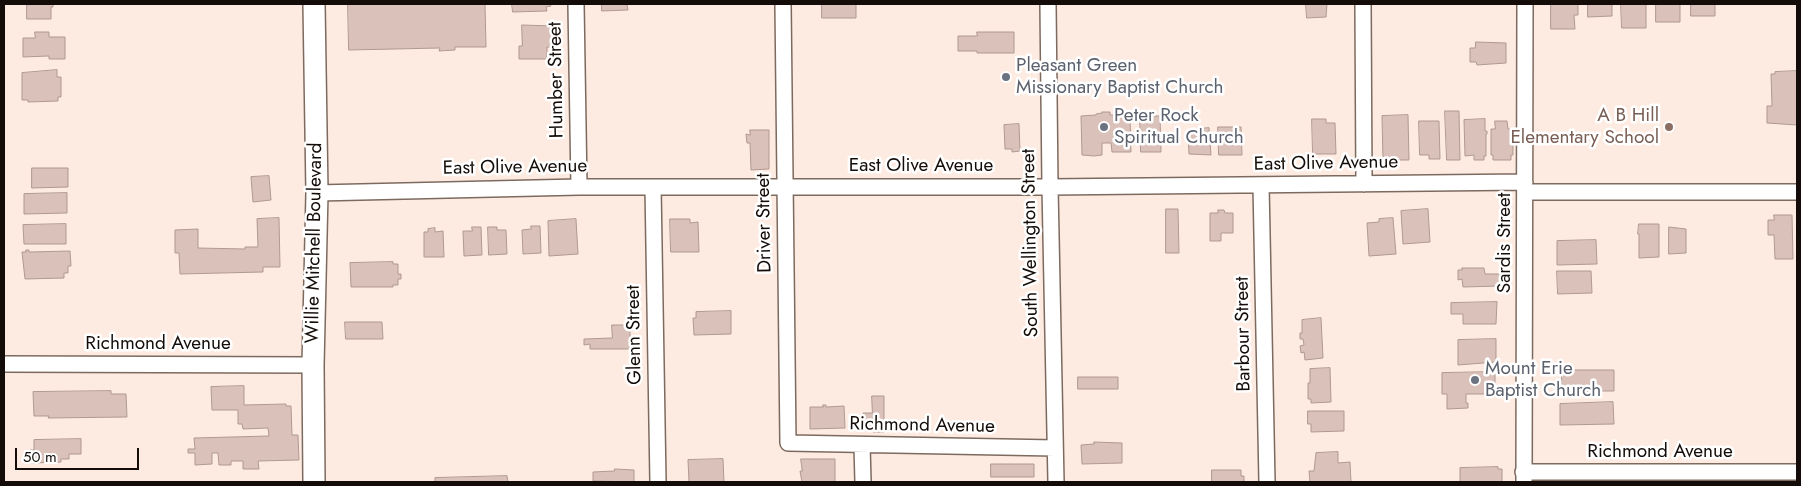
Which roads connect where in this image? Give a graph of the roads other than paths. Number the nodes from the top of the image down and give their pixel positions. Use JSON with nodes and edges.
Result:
{"nodes":[{"id":1,"x":314,"y":4,"type":"edge"},
{"id":2,"x":576,"y":4,"type":"edge"},
{"id":3,"x":783,"y":4,"type":"edge"},
{"id":4,"x":1048,"y":4,"type":"edge"},
{"id":5,"x":1363,"y":4,"type":"edge"},
{"id":6,"x":1524,"y":4,"type":"edge"},
{"id":7,"x":1364,"y":184,"type":"junction"},
{"id":8,"x":1261,"y":185,"type":"junction"},
{"id":9,"x":785,"y":186,"type":"junction"},
{"id":10,"x":1050,"y":186,"type":"junction"},
{"id":11,"x":579,"y":187,"type":"junction"},
{"id":12,"x":652,"y":187,"type":"junction"},
{"id":13,"x":1525,"y":187,"type":"junction"},
{"id":14,"x":1797,"y":192,"type":"edge"},
{"id":15,"x":317,"y":193,"type":"junction"},
{"id":16,"x":4,"y":364,"type":"edge"},
{"id":17,"x":313,"y":364,"type":"junction"},
{"id":18,"x":788,"y":443,"type":"joint"},
{"id":19,"x":862,"y":445,"type":"junction"},
{"id":20,"x":1055,"y":448,"type":"junction"},
{"id":21,"x":1797,"y":472,"type":"edge"},
{"id":22,"x":1524,"y":477,"type":"edge"},
{"id":23,"x":314,"y":482,"type":"edge"},
{"id":24,"x":658,"y":482,"type":"edge"},
{"id":25,"x":863,"y":482,"type":"edge"},
{"id":26,"x":1056,"y":482,"type":"edge"},
{"id":27,"x":1267,"y":482,"type":"edge"}],
"edges":[{"from":1,"to":15,"type":"street","name":"Willie Mitchell Boulevard"},
{"from":2,"to":11,"type":"street","name":"Humber Street"},
{"from":3,"to":9,"type":"street","name":"Driver Street"},
{"from":4,"to":10,"type":"street","name":"South Wellington Street"},
{"from":5,"to":7,"type":"street"},
{"from":6,"to":13,"type":"street","name":"Sardis Street"},
{"from":7,"to":8,"type":"street","name":"East Olive Avenue"},
{"from":7,"to":13,"type":"street","name":"East Olive Avenue"},
{"from":8,"to":10,"type":"street","name":"East Olive Avenue"},
{"from":8,"to":27,"type":"street","name":"Barbour Street"},
{"from":9,"to":10,"type":"street","name":"East Olive Avenue"},
{"from":9,"to":12,"type":"street","name":"East Olive Avenue"},
{"from":9,"to":18,"type":"street","name":"Driver Street"},
{"from":10,"to":20,"type":"street","name":"South Wellington Street"},
{"from":11,"to":12,"type":"street","name":"East Olive Avenue"},
{"from":11,"to":15,"type":"street","name":"East Olive Avenue"},
{"from":12,"to":24,"type":"street","name":"Glenn Street"},
{"from":13,"to":14,"type":"street","name":"East Olive Avenue"},
{"from":13,"to":22,"type":"street","name":"Sardis Street"},
{"from":15,"to":17,"type":"street","name":"Willie Mitchell Boulevard"},
{"from":16,"to":17,"type":"street","name":"Richmond Avenue"},
{"from":17,"to":23,"type":"street","name":"Willie Mitchell Boulevard"},
{"from":18,"to":19,"type":"street","name":"Richmond Avenue"},
{"from":19,"to":20,"type":"street","name":"Richmond Avenue"},
{"from":19,"to":25,"type":"street"},
{"from":20,"to":26,"type":"street","name":"South Wellington Street"},
{"from":21,"to":22,"type":"street","name":"Richmond Avenue"}]}
